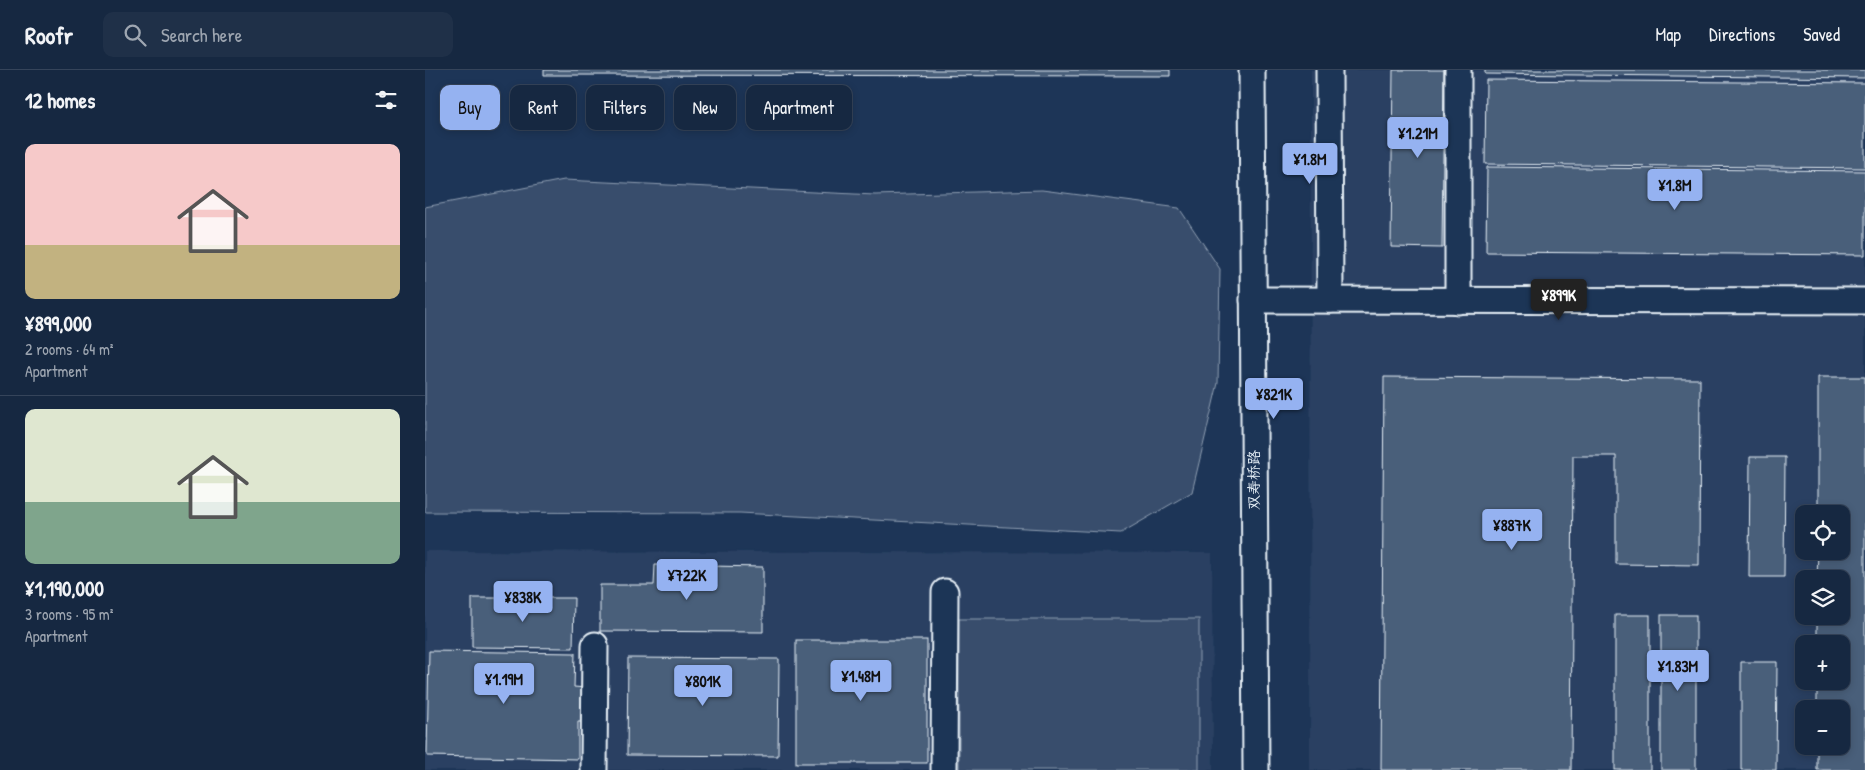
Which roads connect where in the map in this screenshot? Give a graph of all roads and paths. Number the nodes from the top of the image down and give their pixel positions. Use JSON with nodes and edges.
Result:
{"nodes":[{"id":1,"x":1252,"y":70,"type":"edge"},
{"id":2,"x":1329,"y":70,"type":"edge"},
{"id":3,"x":1458,"y":70,"type":"edge"},
{"id":4,"x":1253,"y":300,"type":"junction"},
{"id":5,"x":1330,"y":300,"type":"junction"},
{"id":6,"x":1458,"y":301,"type":"junction"},
{"id":7,"x":1865,"y":301,"type":"edge"},
{"id":8,"x":945,"y":592,"type":"dead end"},
{"id":9,"x":595,"y":646,"type":"dead end"},
{"id":10,"x":594,"y":770,"type":"edge"},
{"id":11,"x":944,"y":770,"type":"edge"},
{"id":12,"x":1256,"y":770,"type":"edge"}],
"edges":[{"from":1,"to":4,"type":"street","name":"双寿桥路"},
{"from":2,"to":5,"type":"street"},
{"from":3,"to":6,"type":"street"},
{"from":4,"to":5,"type":"street"},
{"from":4,"to":12,"type":"street","name":"双寿桥路"},
{"from":5,"to":6,"type":"street"},
{"from":6,"to":7,"type":"street"},
{"from":8,"to":11,"type":"street"},
{"from":9,"to":10,"type":"street"}]}
